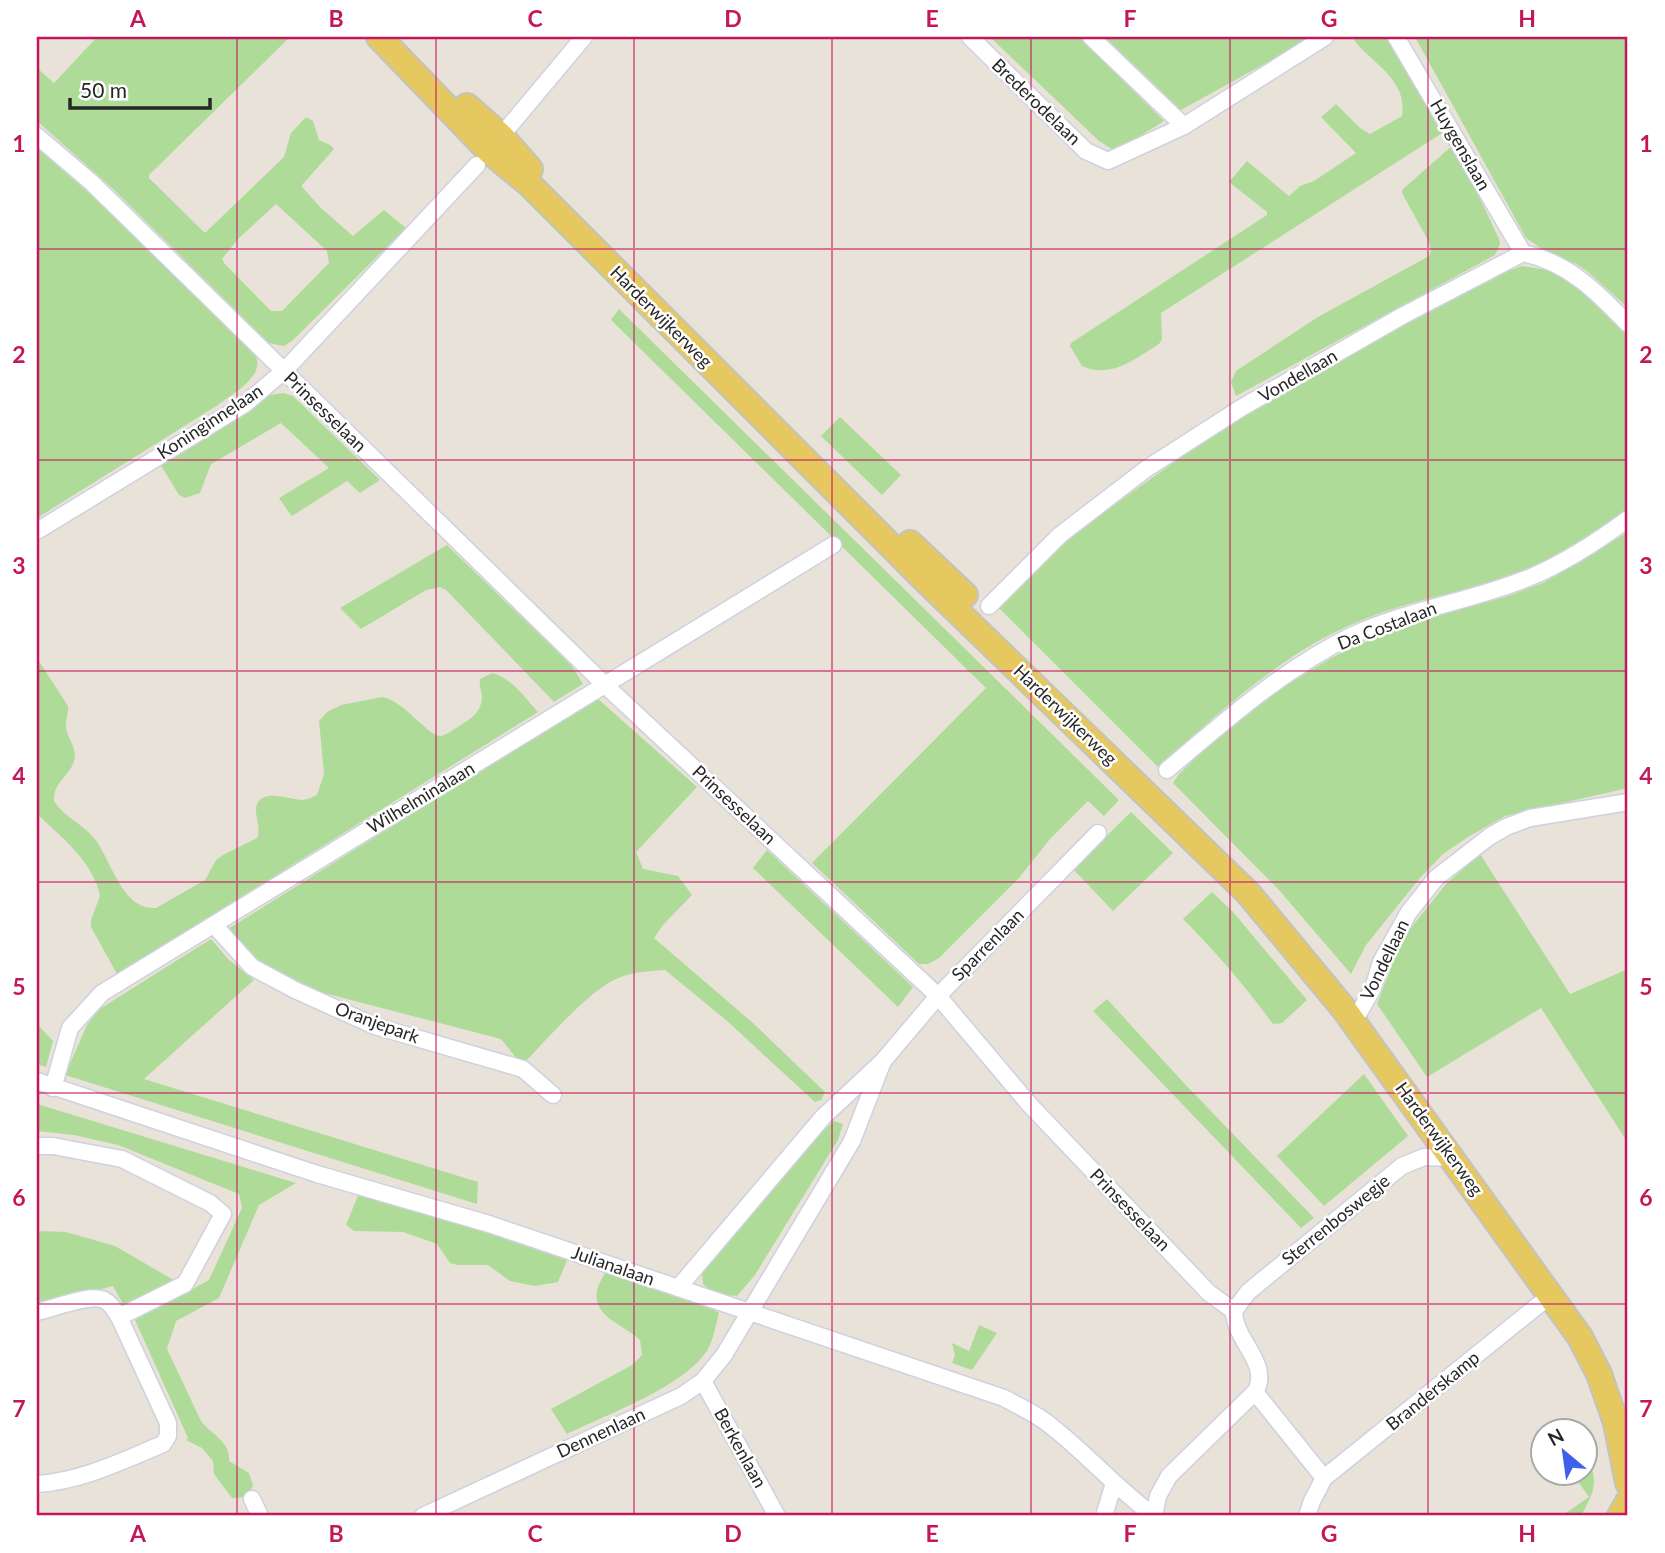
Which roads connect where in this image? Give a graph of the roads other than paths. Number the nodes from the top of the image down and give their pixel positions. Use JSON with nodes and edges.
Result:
{"nodes":[{"id":1,"x":379,"y":37,"type":"edge"},
{"id":2,"x":396,"y":37,"type":"edge"},
{"id":3,"x":584,"y":37,"type":"edge"},
{"id":4,"x":970,"y":37,"type":"edge"},
{"id":5,"x":1091,"y":37,"type":"edge"},
{"id":6,"x":1325,"y":37,"type":"edge"},
{"id":7,"x":1396,"y":37,"type":"edge"},
{"id":8,"x":1184,"y":126,"type":"junction"},
{"id":9,"x":37,"y":136,"type":"edge"},
{"id":10,"x":489,"y":151,"type":"junction"},
{"id":11,"x":1523,"y":253,"type":"junction"},
{"id":12,"x":1628,"y":324,"type":"edge"},
{"id":13,"x":284,"y":371,"type":"junction"},
{"id":14,"x":1628,"y":519,"type":"edge"},
{"id":15,"x":37,"y":531,"type":"edge"},
{"id":16,"x":833,"y":545,"type":"dead end"},
{"id":17,"x":989,"y":606,"type":"dead end"},
{"id":18,"x":606,"y":686,"type":"junction"},
{"id":19,"x":1167,"y":770,"type":"dead end"},
{"id":20,"x":1628,"y":802,"type":"edge"},
{"id":21,"x":1098,"y":833,"type":"dead end"},
{"id":22,"x":214,"y":925,"type":"junction"},
{"id":23,"x":938,"y":996,"type":"junction"},
{"id":24,"x":1360,"y":1011,"type":"junction"},
{"id":25,"x":883,"y":1061,"type":"junction"},
{"id":26,"x":37,"y":1082,"type":"edge"},
{"id":27,"x":53,"y":1088,"type":"junction"},
{"id":28,"x":553,"y":1095,"type":"dead end"},
{"id":29,"x":37,"y":1146,"type":"edge"},
{"id":30,"x":1453,"y":1158,"type":"junction"},
{"id":31,"x":678,"y":1288,"type":"junction"},
{"id":32,"x":1541,"y":1303,"type":"dead end"},
{"id":33,"x":1234,"y":1311,"type":"junction"},
{"id":34,"x":37,"y":1312,"type":"edge"},
{"id":35,"x":748,"y":1313,"type":"junction"},
{"id":36,"x":119,"y":1317,"type":"junction"},
{"id":37,"x":703,"y":1381,"type":"junction"},
{"id":38,"x":1255,"y":1392,"type":"junction"},
{"id":39,"x":1628,"y":1411,"type":"edge"},
{"id":40,"x":1324,"y":1478,"type":"junction"},
{"id":41,"x":1114,"y":1483,"type":"junction"},
{"id":42,"x":1628,"y":1483,"type":"edge"},
{"id":43,"x":37,"y":1485,"type":"edge"},
{"id":44,"x":252,"y":1499,"type":"dead end"},
{"id":45,"x":1628,"y":1502,"type":"edge"},
{"id":46,"x":260,"y":1516,"type":"edge"},
{"id":47,"x":423,"y":1516,"type":"edge"},
{"id":48,"x":777,"y":1516,"type":"edge"},
{"id":49,"x":1104,"y":1516,"type":"edge"},
{"id":50,"x":1154,"y":1516,"type":"edge"},
{"id":51,"x":1307,"y":1516,"type":"edge"},
{"id":52,"x":1620,"y":1516,"type":"edge"}],
"edges":[{"from":1,"to":10,"type":"main road","name":"Harderwijkerweg"},
{"from":2,"to":10,"type":"main road","name":"Harderwijkerweg"},
{"from":3,"to":10,"type":"street","name":"Koninginnelaan"},
{"from":4,"to":8,"type":"street","name":"Brederodelaan"},
{"from":5,"to":8,"type":"street"},
{"from":6,"to":8,"type":"street","name":"Brederodelaan"},
{"from":7,"to":11,"type":"street","name":"Huygenslaan"},
{"from":9,"to":13,"type":"street","name":"Prinsesselaan"},
{"from":10,"to":13,"type":"street","name":"Koninginnelaan"},
{"from":10,"to":24,"type":"main road","name":"Harderwijkerweg"},
{"from":10,"to":30,"type":"main road","name":"Harderwijkerweg"},
{"from":11,"to":12,"type":"street"},
{"from":11,"to":17,"type":"street","name":"Vondellaan"},
{"from":13,"to":15,"type":"street","name":"Koninginnelaan"},
{"from":13,"to":18,"type":"street","name":"Prinsesselaan"},
{"from":14,"to":19,"type":"street","name":"Da Costalaan"},
{"from":16,"to":18,"type":"street","name":"Wilhelminalaan"},
{"from":18,"to":22,"type":"street","name":"Wilhelminalaan"},
{"from":18,"to":23,"type":"street","name":"Prinsesselaan"},
{"from":20,"to":24,"type":"street","name":"Vondellaan"},
{"from":21,"to":23,"type":"street","name":"Sparrenlaan"},
{"from":22,"to":27,"type":"street","name":"Wilhelminalaan"},
{"from":22,"to":28,"type":"street","name":"Oranjepark"},
{"from":23,"to":25,"type":"street","name":"Sparrenlaan"},
{"from":23,"to":33,"type":"street","name":"Prinsesselaan"},
{"from":24,"to":39,"type":"main road","name":"Harderwijkerweg"},
{"from":25,"to":31,"type":"street","name":"Sparrenlaan"},
{"from":25,"to":35,"type":"street","name":"Sparrenlaan"},
{"from":26,"to":27,"type":"street","name":"Julianalaan"},
{"from":27,"to":31,"type":"street","name":"Julianalaan"},
{"from":29,"to":36,"type":"street"},
{"from":30,"to":33,"type":"street","name":"Sterrenboswegje"},
{"from":30,"to":42,"type":"main road","name":"Harderwijkerweg"},
{"from":31,"to":35,"type":"street","name":"Julianalaan"},
{"from":32,"to":40,"type":"street","name":"Branderskamp"},
{"from":33,"to":38,"type":"street"},
{"from":34,"to":36,"type":"street"},
{"from":35,"to":37,"type":"street","name":"Dennenlaan"},
{"from":35,"to":41,"type":"street","name":"Julianalaan"},
{"from":36,"to":43,"type":"street"},
{"from":37,"to":47,"type":"street","name":"Dennenlaan"},
{"from":37,"to":48,"type":"street","name":"Berkenlaan"},
{"from":38,"to":40,"type":"street"},
{"from":38,"to":50,"type":"street"},
{"from":40,"to":51,"type":"street","name":"Branderskamp"},
{"from":41,"to":49,"type":"street"},
{"from":41,"to":50,"type":"street","name":"Julianalaan"},
{"from":44,"to":46,"type":"street"},
{"from":45,"to":52,"type":"main road"}]}
